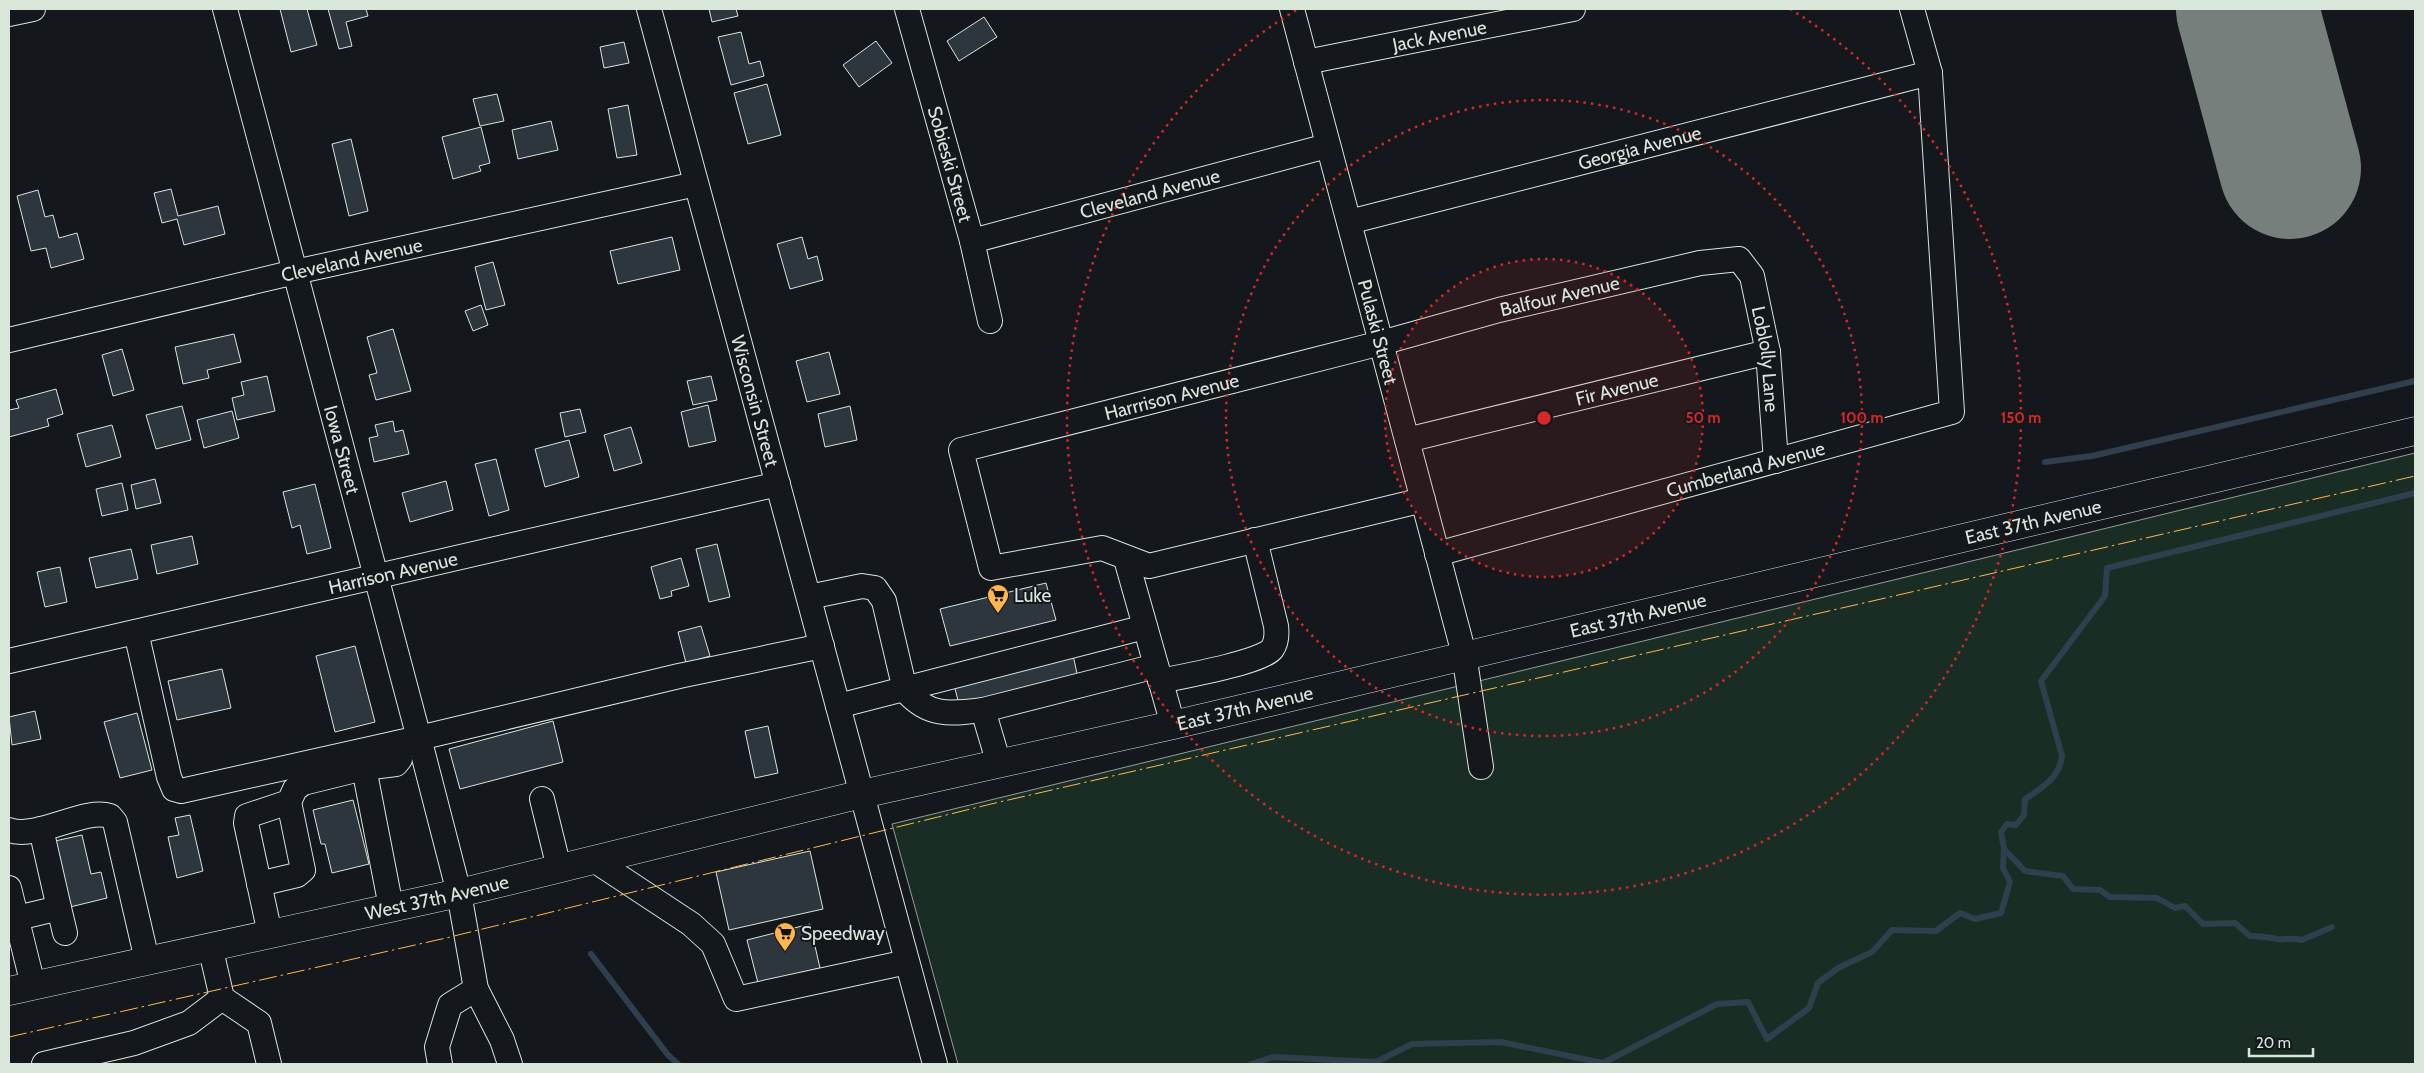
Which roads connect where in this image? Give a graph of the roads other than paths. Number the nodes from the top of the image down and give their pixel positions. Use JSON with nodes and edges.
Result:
{"nodes":[{"id":1,"x":33,"y":9,"type":"edge"},
{"id":2,"x":225,"y":9,"type":"edge"},
{"id":3,"x":649,"y":9,"type":"edge"},
{"id":4,"x":908,"y":9,"type":"edge"},
{"id":5,"x":1292,"y":9,"type":"edge"},
{"id":6,"x":1573,"y":9,"type":"edge"},
{"id":7,"x":1912,"y":9,"type":"edge"},
{"id":8,"x":9,"y":14,"type":"edge"},
{"id":9,"x":1306,"y":62,"type":"junction"},
{"id":10,"x":1930,"y":73,"type":"junction"},
{"id":11,"x":1327,"y":146,"type":"junction"},
{"id":12,"x":696,"y":184,"type":"junction"},
{"id":13,"x":1349,"y":222,"type":"junction"},
{"id":14,"x":972,"y":240,"type":"junction"},
{"id":15,"x":1740,"y":260,"type":"joint"},
{"id":16,"x":295,"y":272,"type":"junction"},
{"id":17,"x":990,"y":321,"type":"dead end"},
{"id":18,"x":9,"y":340,"type":"edge"},
{"id":19,"x":1381,"y":343,"type":"junction"},
{"id":20,"x":1768,"y":352,"type":"junction"},
{"id":21,"x":2415,"y":430,"type":"edge"},
{"id":22,"x":1407,"y":440,"type":"junction"},
{"id":23,"x":1776,"y":462,"type":"junction"},
{"id":24,"x":778,"y":484,"type":"junction"},
{"id":25,"x":1423,"y":500,"type":"junction"},
{"id":26,"x":1255,"y":540,"type":"junction"},
{"id":27,"x":1438,"y":554,"type":"junction"},
{"id":28,"x":1126,"y":559,"type":"junction"},
{"id":29,"x":377,"y":576,"type":"junction"},
{"id":30,"x":809,"y":598,"type":"junction"},
{"id":31,"x":1145,"y":627,"type":"junction"},
{"id":32,"x":136,"y":632,"type":"junction"},
{"id":33,"x":822,"y":646,"type":"junction"},
{"id":34,"x":1464,"y":654,"type":"junction"},
{"id":35,"x":9,"y":661,"type":"edge"},
{"id":36,"x":1158,"y":673,"type":"junction"},
{"id":37,"x":905,"y":690,"type":"junction"},
{"id":38,"x":838,"y":706,"type":"junction"},
{"id":39,"x":983,"y":710,"type":"junction"},
{"id":40,"x":1173,"y":725,"type":"junction"},
{"id":41,"x":408,"y":741,"type":"junction"},
{"id":42,"x":999,"y":764,"type":"junction"},
{"id":43,"x":1481,"y":767,"type":"dead end"},
{"id":44,"x":364,"y":768,"type":"junction"},
{"id":45,"x":862,"y":794,"type":"junction"},
{"id":46,"x":542,"y":799,"type":"dead end"},
{"id":47,"x":289,"y":802,"type":"junction"},
{"id":48,"x":41,"y":828,"type":"junction"},
{"id":49,"x":9,"y":830,"type":"edge"},
{"id":50,"x":594,"y":860,"type":"junction"},
{"id":51,"x":559,"y":868,"type":"junction"},
{"id":52,"x":259,"y":884,"type":"junction"},
{"id":53,"x":9,"y":888,"type":"edge"},
{"id":54,"x":459,"y":892,"type":"junction"},
{"id":55,"x":391,"y":907,"type":"junction"},
{"id":56,"x":59,"y":908,"type":"junction"},
{"id":57,"x":13,"y":919,"type":"edge"},
{"id":58,"x":65,"y":932,"type":"dead end"},
{"id":59,"x":270,"y":934,"type":"junction"},
{"id":60,"x":210,"y":946,"type":"junction"},
{"id":61,"x":147,"y":960,"type":"junction"},
{"id":62,"x":907,"y":962,"type":"junction"},
{"id":63,"x":21,"y":988,"type":"edge"},
{"id":64,"x":476,"y":989,"type":"junction"},
{"id":65,"x":222,"y":998,"type":"junction"},
{"id":66,"x":44,"y":1064,"type":"edge"},
{"id":67,"x":269,"y":1064,"type":"edge"},
{"id":68,"x":440,"y":1064,"type":"edge"},
{"id":69,"x":510,"y":1064,"type":"edge"},
{"id":70,"x":935,"y":1064,"type":"edge"}],
"edges":[{"from":1,"to":8,"type":"street"},
{"from":2,"to":16,"type":"street","name":"Iowa Street"},
{"from":3,"to":12,"type":"street","name":"Wisconsin Street"},
{"from":4,"to":14,"type":"street","name":"Sobieski Street"},
{"from":5,"to":9,"type":"street","name":"Pulaski Street"},
{"from":6,"to":9,"type":"street","name":"Jack Avenue"},
{"from":7,"to":10,"type":"street","name":"Cumberland Avenue"},
{"from":9,"to":11,"type":"street","name":"Pulaski Street"},
{"from":10,"to":13,"type":"street","name":"Georgia Avenue"},
{"from":10,"to":23,"type":"street","name":"Cumberland Avenue"},
{"from":11,"to":13,"type":"street","name":"Pulaski Street"},
{"from":11,"to":14,"type":"street","name":"Cleveland Avenue"},
{"from":12,"to":16,"type":"street","name":"Cleveland Avenue"},
{"from":12,"to":24,"type":"street","name":"Wisconsin Street"},
{"from":13,"to":19,"type":"street","name":"Pulaski Street"},
{"from":14,"to":17,"type":"street","name":"Sobieski Street"},
{"from":15,"to":19,"type":"street","name":"Balfour Avenue"},
{"from":15,"to":20,"type":"street","name":"Loblolly Lane"},
{"from":16,"to":18,"type":"street","name":"Cleveland Avenue"},
{"from":16,"to":29,"type":"street","name":"Iowa Street"},
{"from":19,"to":22,"type":"street","name":"Pulaski Street"},
{"from":19,"to":28,"type":"street","name":"Harrrison Avenue"},
{"from":20,"to":22,"type":"street","name":"Fir Avenue"},
{"from":20,"to":23,"type":"street","name":"Loblolly Lane"},
{"from":21,"to":34,"type":"main road","name":"East 37th Avenue"},
{"from":22,"to":25,"type":"street","name":"Pulaski Street"},
{"from":23,"to":27,"type":"street","name":"Cumberland Avenue"},
{"from":24,"to":29,"type":"street","name":"Harrison Avenue"},
{"from":24,"to":30,"type":"street","name":"Wisconsin Street"},
{"from":25,"to":26,"type":"street"},
{"from":25,"to":27,"type":"street","name":"Pulaski Street"},
{"from":26,"to":28,"type":"street"},
{"from":26,"to":36,"type":"street"},
{"from":27,"to":34,"type":"street","name":"Pulaski Street"},
{"from":28,"to":31,"type":"street"},
{"from":29,"to":32,"type":"street","name":"Harrison Avenue"},
{"from":29,"to":41,"type":"street","name":"Iowa Street"},
{"from":30,"to":33,"type":"street","name":"Wisconsin Street"},
{"from":30,"to":37,"type":"street"},
{"from":31,"to":36,"type":"street"},
{"from":31,"to":37,"type":"street"},
{"from":32,"to":35,"type":"street","name":"Harrison Avenue"},
{"from":32,"to":41,"type":"street"},
{"from":33,"to":38,"type":"street","name":"Wisconsin Street"},
{"from":33,"to":41,"type":"street"},
{"from":34,"to":40,"type":"main road","name":"East 37th Avenue"},
{"from":34,"to":43,"type":"street","name":"Pulaski Street"},
{"from":36,"to":39,"type":"street"},
{"from":36,"to":40,"type":"street"},
{"from":37,"to":38,"type":"street"},
{"from":37,"to":39,"type":"street"},
{"from":38,"to":45,"type":"street","name":"Wisconsin Street"},
{"from":39,"to":42,"type":"street"},
{"from":40,"to":42,"type":"main road","name":"East 37th Avenue"},
{"from":41,"to":44,"type":"street"},
{"from":41,"to":54,"type":"street","name":"Iowa Street"},
{"from":42,"to":45,"type":"main road","name":"East 37th Avenue"},
{"from":44,"to":47,"type":"street"},
{"from":44,"to":55,"type":"street"},
{"from":45,"to":50,"type":"main road","name":"West 37th Avenue"},
{"from":45,"to":62,"type":"street","name":"Wisconsin Street"},
{"from":46,"to":51,"type":"street"},
{"from":47,"to":52,"type":"street"},
{"from":47,"to":52,"type":"street"},
{"from":48,"to":49,"type":"street"},
{"from":48,"to":56,"type":"street"},
{"from":48,"to":61,"type":"street"},
{"from":50,"to":51,"type":"main road","name":"West 37th Avenue"},
{"from":50,"to":62,"type":"street"},
{"from":51,"to":54,"type":"main road","name":"West 37th Avenue"},
{"from":52,"to":59,"type":"street"},
{"from":53,"to":57,"type":"street"},
{"from":54,"to":55,"type":"main road","name":"West 37th Avenue"},
{"from":54,"to":64,"type":"street","name":"Iowa Street"},
{"from":55,"to":59,"type":"main road","name":"West 37th Avenue"},
{"from":56,"to":57,"type":"street"},
{"from":56,"to":58,"type":"street"},
{"from":57,"to":63,"type":"street"},
{"from":59,"to":60,"type":"main road","name":"West 37th Avenue"},
{"from":60,"to":61,"type":"main road","name":"West 37th Avenue"},
{"from":60,"to":65,"type":"street"},
{"from":61,"to":63,"type":"main road","name":"West 37th Avenue"},
{"from":62,"to":70,"type":"street","name":"Wisconsin Street"},
{"from":64,"to":68,"type":"street"},
{"from":64,"to":69,"type":"street","name":"Iowa Street"},
{"from":65,"to":66,"type":"street"},
{"from":65,"to":67,"type":"street"}]}
